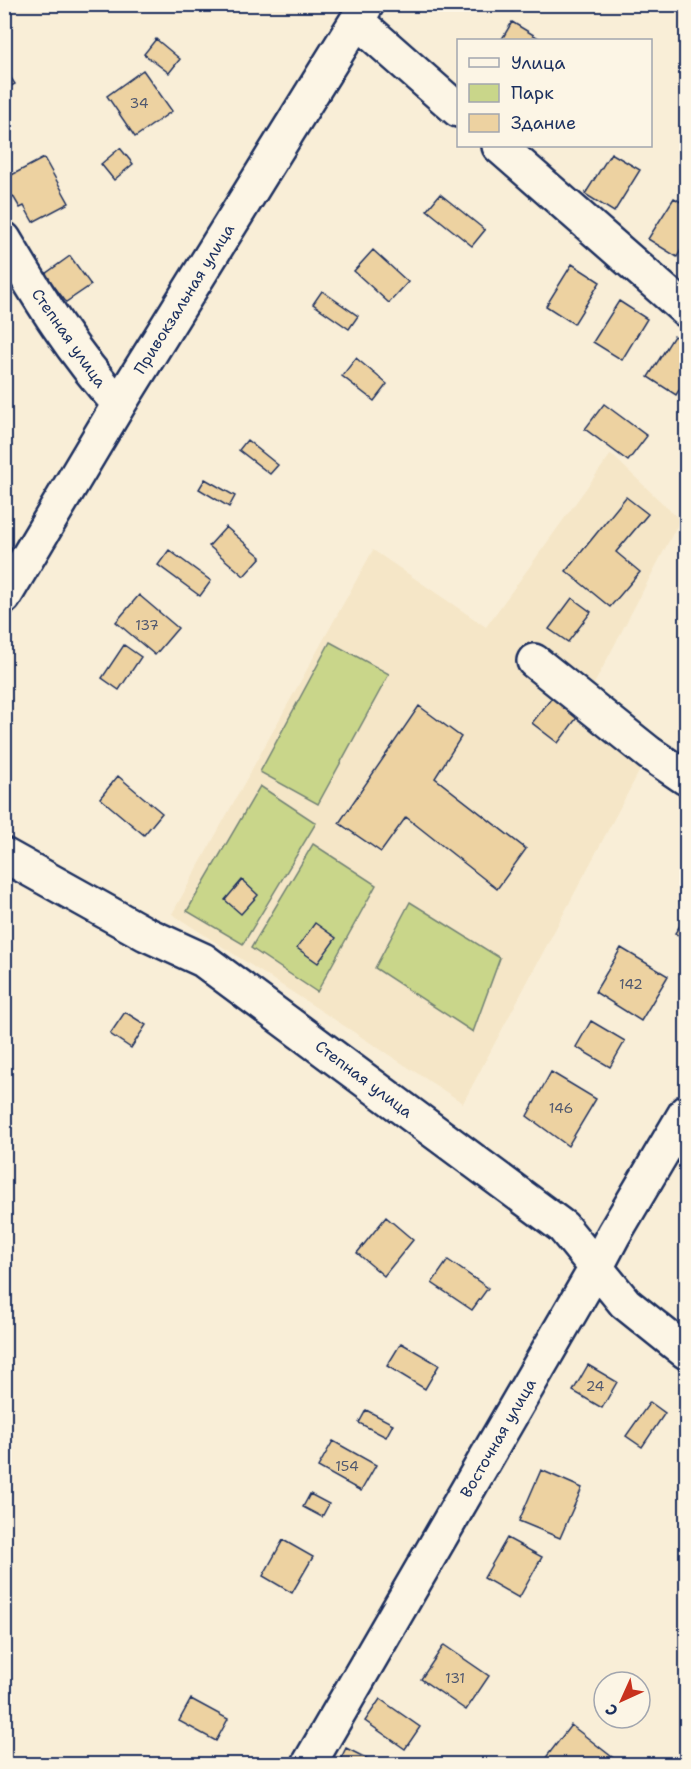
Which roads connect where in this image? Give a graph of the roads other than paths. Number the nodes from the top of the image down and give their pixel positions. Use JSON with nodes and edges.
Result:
{"nodes":[{"id":1,"x":362,"y":13,"type":"edge"},
{"id":2,"x":457,"y":108,"type":"edge"},
{"id":3,"x":500,"y":147,"type":"edge"},
{"id":4,"x":4,"y":240,"type":"edge"},
{"id":5,"x":687,"y":310,"type":"edge"},
{"id":6,"x":118,"y":404,"type":"junction"},
{"id":7,"x":4,"y":597,"type":"edge"},
{"id":8,"x":534,"y":661,"type":"dead end"},
{"id":9,"x":687,"y":778,"type":"edge"},
{"id":10,"x":4,"y":855,"type":"edge"},
{"id":11,"x":687,"y":1112,"type":"edge"},
{"id":12,"x":596,"y":1268,"type":"junction"},
{"id":13,"x":687,"y":1352,"type":"edge"},
{"id":14,"x":309,"y":1764,"type":"edge"}],
"edges":[{"from":1,"to":2,"type":"street"},
{"from":1,"to":6,"type":"street","name":"Привокзальная улица"},
{"from":3,"to":5,"type":"street"},
{"from":4,"to":6,"type":"street","name":"Степная улица"},
{"from":6,"to":7,"type":"street","name":"Привокзальная улица"},
{"from":8,"to":9,"type":"street"},
{"from":10,"to":12,"type":"street","name":"Степная улица"},
{"from":11,"to":12,"type":"street","name":"Восточная улица"},
{"from":12,"to":13,"type":"street","name":"Степная улица"},
{"from":12,"to":14,"type":"street","name":"Восточная улица"}]}
